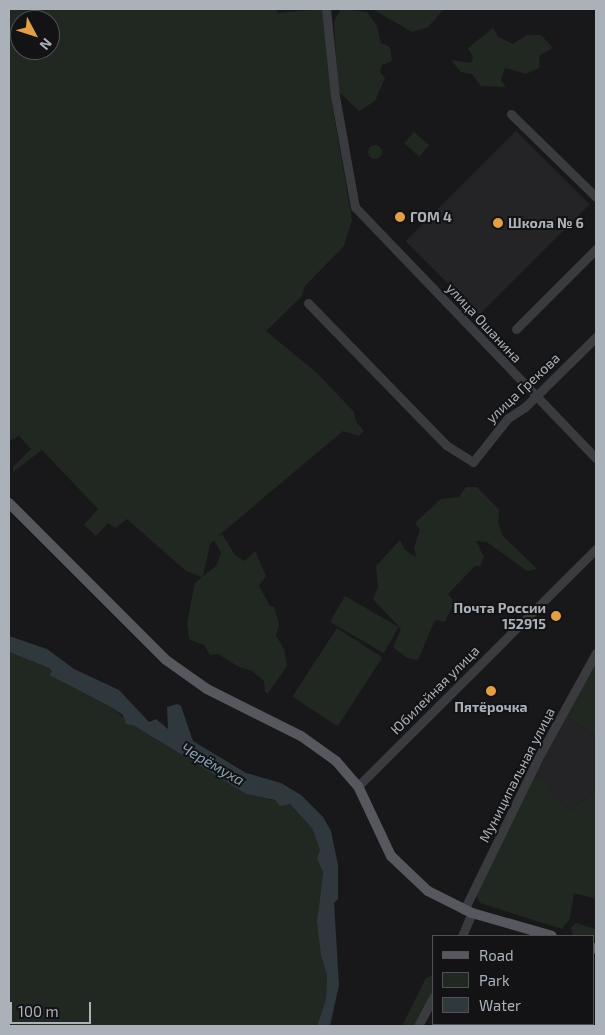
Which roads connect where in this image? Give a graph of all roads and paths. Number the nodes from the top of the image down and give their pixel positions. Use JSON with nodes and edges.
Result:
{"nodes":[{"id":1,"x":326,"y":9,"type":"edge"},
{"id":2,"x":511,"y":114,"type":"dead end"},
{"id":3,"x":596,"y":197,"type":"edge"},
{"id":4,"x":596,"y":249,"type":"edge"},
{"id":5,"x":308,"y":303,"type":"dead end"},
{"id":6,"x":516,"y":329,"type":"dead end"},
{"id":7,"x":596,"y":337,"type":"edge"},
{"id":8,"x":535,"y":397,"type":"junction"},
{"id":9,"x":596,"y":444,"type":"edge"},
{"id":10,"x":589,"y":451,"type":"junction"},
{"id":11,"x":596,"y":458,"type":"edge"},
{"id":12,"x":9,"y":503,"type":"edge"},
{"id":13,"x":596,"y":549,"type":"edge"},
{"id":14,"x":596,"y":653,"type":"edge"},
{"id":15,"x":358,"y":786,"type":"junction"},
{"id":16,"x":468,"y":911,"type":"junction"},
{"id":17,"x":462,"y":935,"type":"edge"},
{"id":18,"x":549,"y":935,"type":"edge"},
{"id":19,"x":432,"y":1000,"type":"edge"},
{"id":20,"x":418,"y":1026,"type":"edge"}],
"edges":[{"from":1,"to":8,"type":"street","name":"улица Ошанина"},
{"from":2,"to":3,"type":"street"},
{"from":4,"to":6,"type":"street"},
{"from":5,"to":8,"type":"street","name":"улица Грекова"},
{"from":7,"to":8,"type":"street","name":"улица Грекова"},
{"from":8,"to":10,"type":"street","name":"улица Ошанина"},
{"from":9,"to":10,"type":"street"},
{"from":10,"to":11,"type":"street","name":"улица Ошанина"},
{"from":12,"to":15,"type":"main road"},
{"from":13,"to":15,"type":"street","name":"Юбилейная улица"},
{"from":14,"to":16,"type":"street","name":"Муниципальная улица"},
{"from":15,"to":16,"type":"main road"},
{"from":16,"to":17,"type":"street","name":"Муниципальная улица"},
{"from":16,"to":18,"type":"main road"},
{"from":19,"to":20,"type":"street"}]}
